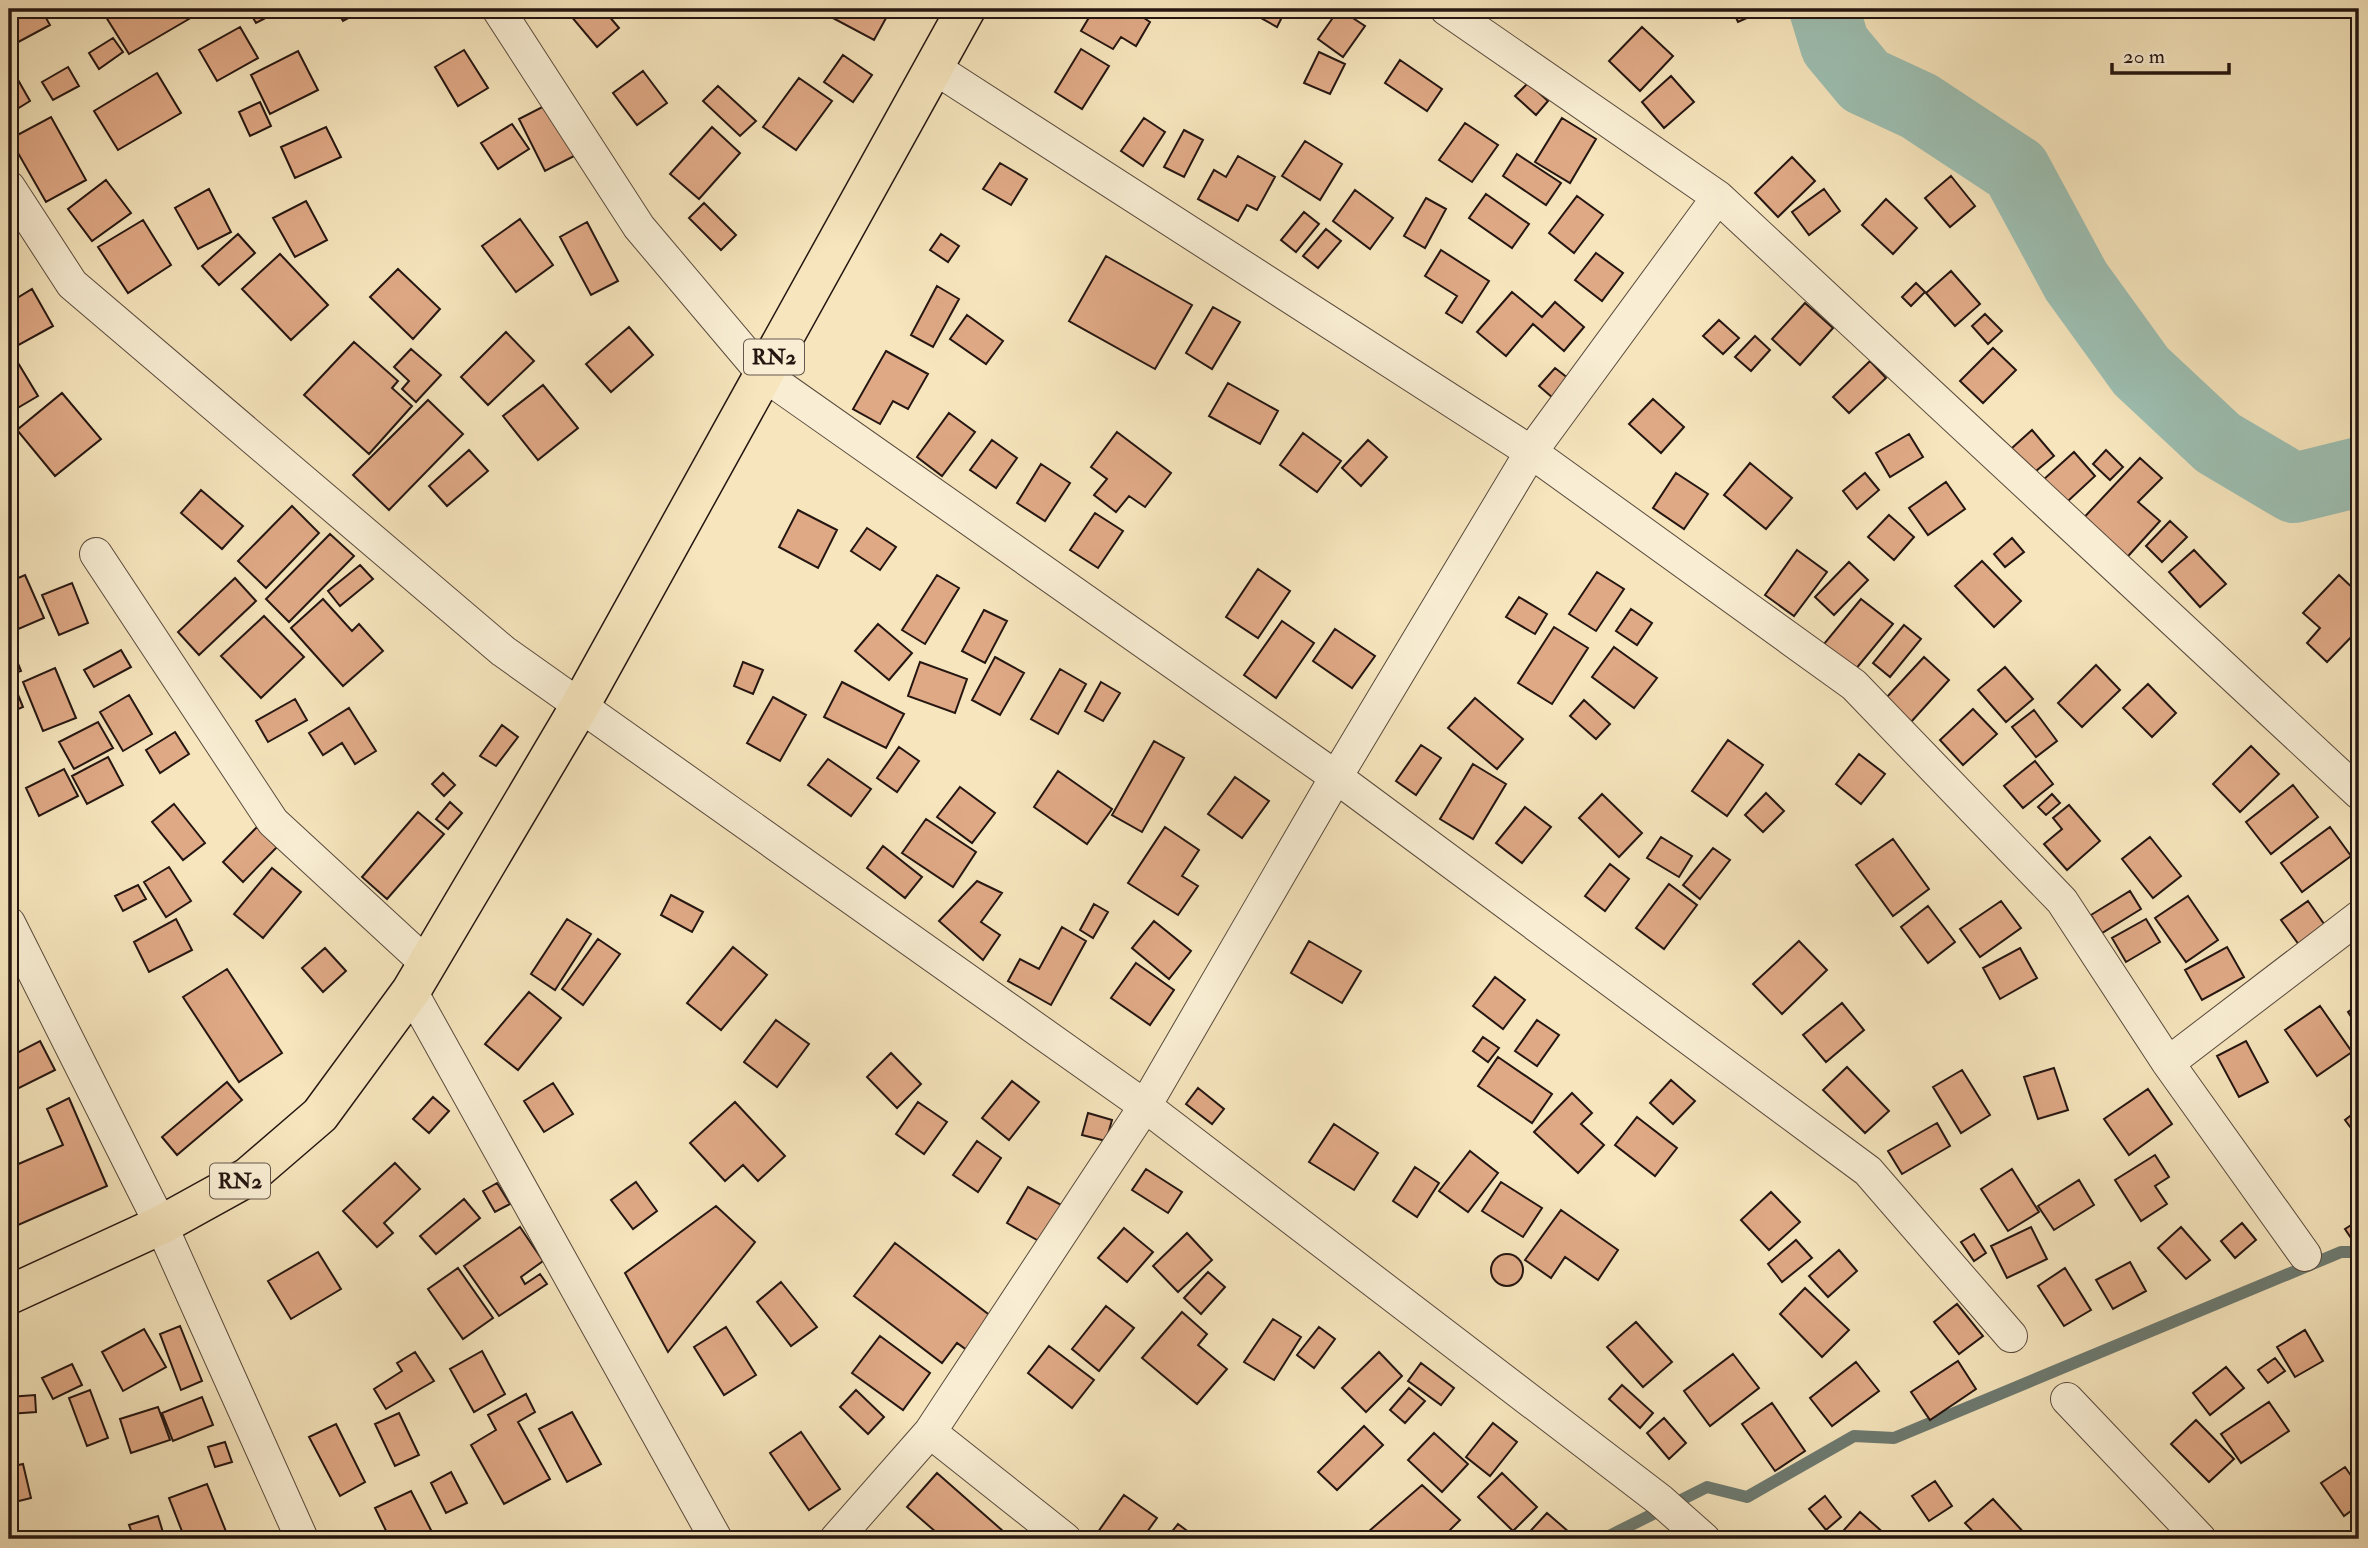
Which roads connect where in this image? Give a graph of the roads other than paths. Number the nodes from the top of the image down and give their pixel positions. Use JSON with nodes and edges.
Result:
{"nodes":[{"id":1,"x":498,"y":9,"type":"edge"},
{"id":2,"x":966,"y":9,"type":"edge"},
{"id":3,"x":1446,"y":9,"type":"edge"},
{"id":4,"x":933,"y":67,"type":"junction"},
{"id":5,"x":9,"y":187,"type":"edge"},
{"id":6,"x":1718,"y":197,"type":"junction"},
{"id":7,"x":764,"y":375,"type":"junction"},
{"id":8,"x":1531,"y":452,"type":"junction"},
{"id":9,"x":96,"y":554,"type":"dead end"},
{"id":10,"x":581,"y":704,"type":"junction"},
{"id":11,"x":1336,"y":777,"type":"junction"},
{"id":12,"x":2359,"y":793,"type":"edge"},
{"id":13,"x":2359,"y":917,"type":"edge"},
{"id":14,"x":9,"y":923,"type":"edge"},
{"id":15,"x":419,"y":978,"type":"junction"},
{"id":16,"x":2168,"y":1063,"type":"junction"},
{"id":17,"x":1145,"y":1106,"type":"junction"},
{"id":18,"x":161,"y":1225,"type":"junction"},
{"id":19,"x":2305,"y":1255,"type":"dead end"},
{"id":20,"x":9,"y":1295,"type":"edge"},
{"id":21,"x":2011,"y":1336,"type":"dead end"},
{"id":22,"x":2067,"y":1399,"type":"dead end"},
{"id":23,"x":930,"y":1432,"type":"junction"},
{"id":24,"x":302,"y":1539,"type":"edge"},
{"id":25,"x":716,"y":1539,"type":"edge"},
{"id":26,"x":836,"y":1539,"type":"edge"},
{"id":27,"x":1065,"y":1539,"type":"edge"},
{"id":28,"x":1704,"y":1539,"type":"edge"},
{"id":29,"x":2200,"y":1539,"type":"edge"}],
"edges":[{"from":1,"to":7,"type":"street"},
{"from":2,"to":4,"type":"highway","number":"RN2"},
{"from":3,"to":6,"type":"street"},
{"from":4,"to":7,"type":"highway","number":"RN2"},
{"from":4,"to":8,"type":"street"},
{"from":5,"to":10,"type":"street"},
{"from":6,"to":8,"type":"street"},
{"from":6,"to":12,"type":"street"},
{"from":7,"to":10,"type":"highway","number":"RN2"},
{"from":7,"to":11,"type":"street"},
{"from":8,"to":11,"type":"street"},
{"from":8,"to":16,"type":"street"},
{"from":9,"to":15,"type":"street"},
{"from":10,"to":15,"type":"highway","number":"RN2"},
{"from":10,"to":17,"type":"street"},
{"from":11,"to":17,"type":"street"},
{"from":11,"to":21,"type":"street"},
{"from":13,"to":16,"type":"street"},
{"from":14,"to":18,"type":"street"},
{"from":15,"to":18,"type":"highway","number":"RN2"},
{"from":15,"to":25,"type":"street"},
{"from":16,"to":19,"type":"street"},
{"from":17,"to":23,"type":"street"},
{"from":17,"to":28,"type":"street"},
{"from":18,"to":20,"type":"highway","number":"RN2"},
{"from":18,"to":24,"type":"street"},
{"from":22,"to":29,"type":"street"},
{"from":23,"to":26,"type":"street"},
{"from":23,"to":27,"type":"street"}]}
